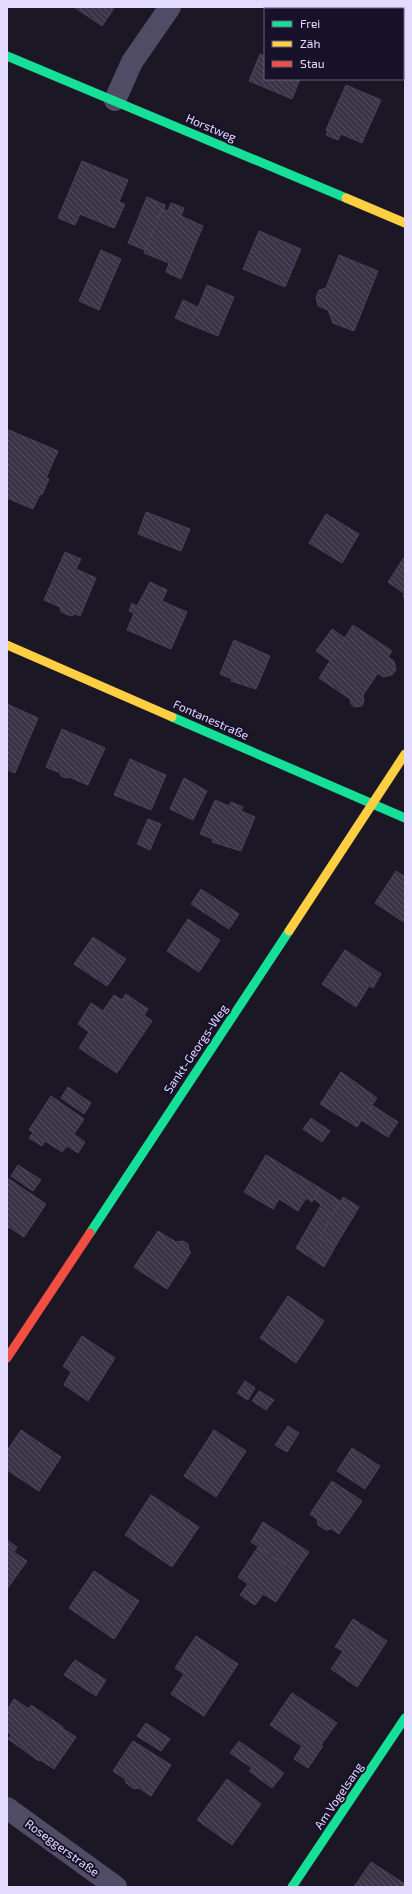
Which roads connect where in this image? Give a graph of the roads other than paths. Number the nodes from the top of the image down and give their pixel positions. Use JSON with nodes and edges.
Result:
{"nodes":[{"id":1,"x":170,"y":7,"type":"edge"},
{"id":2,"x":7,"y":56,"type":"edge"},
{"id":3,"x":115,"y":100,"type":"junction"},
{"id":4,"x":405,"y":223,"type":"edge"},
{"id":5,"x":7,"y":645,"type":"edge"},
{"id":6,"x":405,"y":754,"type":"edge"},
{"id":7,"x":373,"y":804,"type":"junction"},
{"id":8,"x":405,"y":818,"type":"edge"},
{"id":9,"x":7,"y":1358,"type":"edge"},
{"id":10,"x":405,"y":1718,"type":"edge"},
{"id":11,"x":7,"y":1808,"type":"edge"},
{"id":12,"x":116,"y":1887,"type":"edge"},
{"id":13,"x":292,"y":1887,"type":"edge"}],
"edges":[{"from":1,"to":3,"type":"street"},
{"from":2,"to":3,"type":"street","name":"Horstweg"},
{"from":3,"to":4,"type":"street","name":"Horstweg"},
{"from":5,"to":7,"type":"street","name":"Fontanestraße"},
{"from":6,"to":7,"type":"street","name":"Sankt-Georgs-Weg"},
{"from":7,"to":8,"type":"street","name":"Fontanestraße"},
{"from":7,"to":9,"type":"street","name":"Sankt-Georgs-Weg"},
{"from":10,"to":13,"type":"street","name":"Am Vogelsang"},
{"from":11,"to":12,"type":"street","name":"Roseggerstraße"}]}
